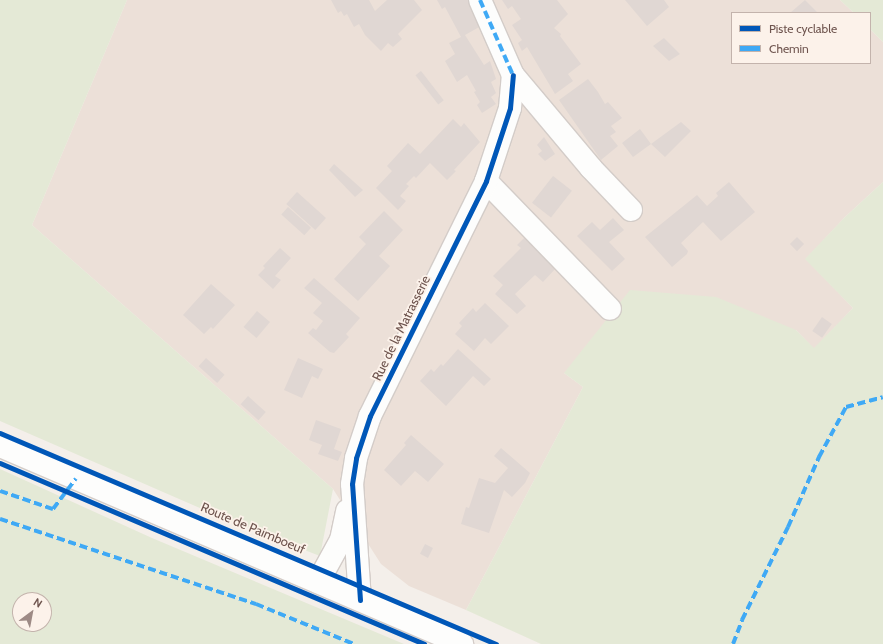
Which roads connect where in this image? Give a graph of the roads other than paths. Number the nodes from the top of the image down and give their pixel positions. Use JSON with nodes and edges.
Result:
{"nodes":[{"id":1,"x":480,"y":0,"type":"edge"},
{"id":2,"x":513,"y":75,"type":"junction"},
{"id":3,"x":486,"y":181,"type":"junction"},
{"id":4,"x":631,"y":210,"type":"dead end"},
{"id":5,"x":610,"y":309,"type":"dead end"},
{"id":6,"x":0,"y":446,"type":"edge"},
{"id":7,"x":352,"y":484,"type":"junction"},
{"id":8,"x":318,"y":582,"type":"junction"},
{"id":9,"x":360,"y":600,"type":"junction"},
{"id":10,"x":462,"y":644,"type":"edge"}],
"edges":[{"from":1,"to":2,"type":"street","name":"Rue de la Matrasserie"},
{"from":2,"to":3,"type":"street","name":"Rue de la Matrasserie"},
{"from":2,"to":4,"type":"street","name":"Rue de la Matrasserie"},
{"from":3,"to":5,"type":"street"},
{"from":3,"to":7,"type":"street","name":"Rue de la Matrasserie"},
{"from":6,"to":8,"type":"street","name":"Route de Paimboeuf"},
{"from":7,"to":8,"type":"street","name":"Rue de la Matrasserie"},
{"from":7,"to":9,"type":"street","name":"Rue de la Matrasserie"},
{"from":8,"to":9,"type":"street","name":"Route de Paimboeuf"},
{"from":9,"to":10,"type":"street","name":"Route de Paimboeuf"}]}
